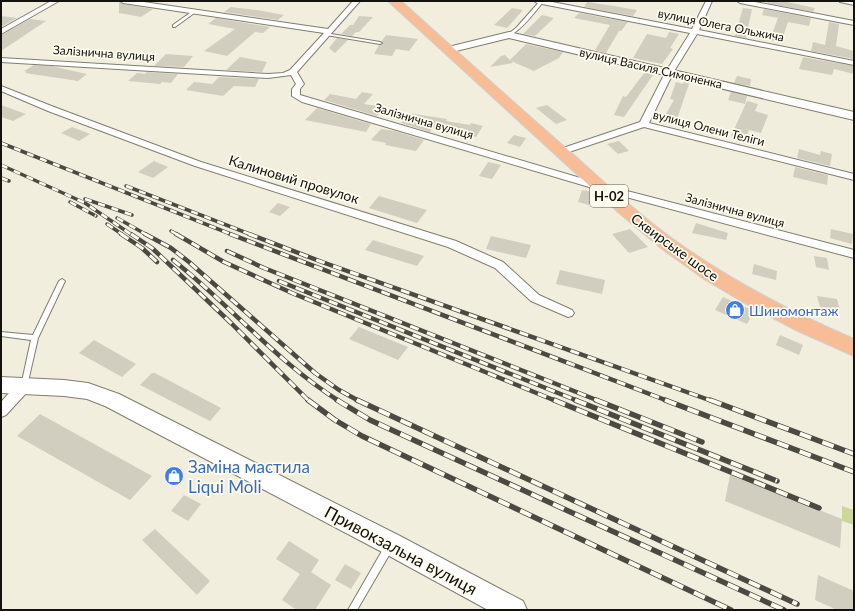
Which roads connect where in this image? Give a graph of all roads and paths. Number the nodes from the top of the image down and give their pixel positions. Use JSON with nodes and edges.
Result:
{"nodes":[{"id":1,"x":56,"y":1,"type":"edge"},
{"id":2,"x":123,"y":1,"type":"edge"},
{"id":3,"x":357,"y":1,"type":"edge"},
{"id":4,"x":394,"y":1,"type":"edge"},
{"id":5,"x":539,"y":1,"type":"edge"},
{"id":6,"x":709,"y":1,"type":"edge"},
{"id":7,"x":740,"y":1,"type":"edge"},
{"id":8,"x":842,"y":1,"type":"edge"},
{"id":9,"x":854,"y":3,"type":"edge"},
{"id":10,"x":195,"y":11,"type":"junction"},
{"id":11,"x":854,"y":23,"type":"edge"},
{"id":12,"x":174,"y":26,"type":"dead end"},
{"id":13,"x":695,"y":31,"type":"junction"},
{"id":14,"x":1,"y":32,"type":"edge"},
{"id":15,"x":327,"y":32,"type":"junction"},
{"id":16,"x":509,"y":35,"type":"junction"},
{"id":17,"x":380,"y":43,"type":"dead end"},
{"id":18,"x":448,"y":50,"type":"junction"},
{"id":19,"x":1,"y":60,"type":"edge"},
{"id":20,"x":854,"y":63,"type":"edge"},
{"id":21,"x":293,"y":72,"type":"junction"},
{"id":22,"x":669,"y":73,"type":"junction"},
{"id":23,"x":1,"y":88,"type":"edge"},
{"id":24,"x":854,"y":116,"type":"edge"},
{"id":25,"x":644,"y":124,"type":"junction"},
{"id":26,"x":560,"y":152,"type":"junction"},
{"id":27,"x":854,"y":177,"type":"edge"},
{"id":28,"x":600,"y":187,"type":"junction"},
{"id":29,"x":854,"y":254,"type":"edge"},
{"id":30,"x":62,"y":281,"type":"dead end"},
{"id":31,"x":568,"y":313,"type":"dead end"},
{"id":32,"x":1,"y":334,"type":"edge"},
{"id":33,"x":35,"y":338,"type":"junction"},
{"id":34,"x":854,"y":348,"type":"edge"},
{"id":35,"x":1,"y":385,"type":"edge"},
{"id":36,"x":24,"y":386,"type":"junction"},
{"id":37,"x":1,"y":411,"type":"edge"},
{"id":38,"x":391,"y":544,"type":"junction"},
{"id":39,"x":352,"y":610,"type":"edge"},
{"id":40,"x":514,"y":610,"type":"edge"}],
"edges":[{"from":1,"to":14,"type":"street"},
{"from":2,"to":10,"type":"street"},
{"from":3,"to":15,"type":"street"},
{"from":4,"to":18,"type":"main road","name":"Сквирське шосе","number":"Н-02"},
{"from":5,"to":13,"type":"street","name":"вулиця Олега Ольжича"},
{"from":5,"to":16,"type":"lane"},
{"from":6,"to":13,"type":"street"},
{"from":7,"to":11,"type":"street"},
{"from":8,"to":9,"type":"street"},
{"from":10,"to":12,"type":"lane"},
{"from":10,"to":15,"type":"street"},
{"from":13,"to":20,"type":"street","name":"вулиця Олега Ольжича"},
{"from":13,"to":22,"type":"street"},
{"from":15,"to":17,"type":"lane"},
{"from":15,"to":21,"type":"street"},
{"from":16,"to":18,"type":"street","name":"вулиця Василя Симоненка"},
{"from":16,"to":22,"type":"street","name":"вулиця Василя Симоненка"},
{"from":18,"to":26,"type":"main road","name":"Сквирське шосе","number":"Н-02"},
{"from":19,"to":21,"type":"street","name":"Залізнична вулиця"},
{"from":21,"to":28,"type":"street","name":"Залізнична вулиця"},
{"from":22,"to":24,"type":"street","name":"вулиця Василя Симоненка"},
{"from":22,"to":25,"type":"street"},
{"from":23,"to":31,"type":"street","name":"Калиновий провулок"},
{"from":25,"to":26,"type":"street","name":"вулиця Олени Теліги"},
{"from":25,"to":27,"type":"street","name":"вулиця Олени Теліги"},
{"from":26,"to":28,"type":"main road","name":"Сквирське шосе","number":"Н-02"},
{"from":28,"to":29,"type":"street","name":"Залізнична вулиця"},
{"from":28,"to":34,"type":"main road","name":"Сквирське шосе","number":"Н-02"},
{"from":30,"to":33,"type":"lane"},
{"from":32,"to":33,"type":"lane"},
{"from":33,"to":36,"type":"lane"},
{"from":35,"to":36,"type":"street","name":"Привокзальна вулиця"},
{"from":36,"to":37,"type":"street"},
{"from":36,"to":38,"type":"street","name":"Привокзальна вулиця"},
{"from":38,"to":39,"type":"lane"},
{"from":38,"to":40,"type":"street","name":"Привокзальна вулиця"}]}
